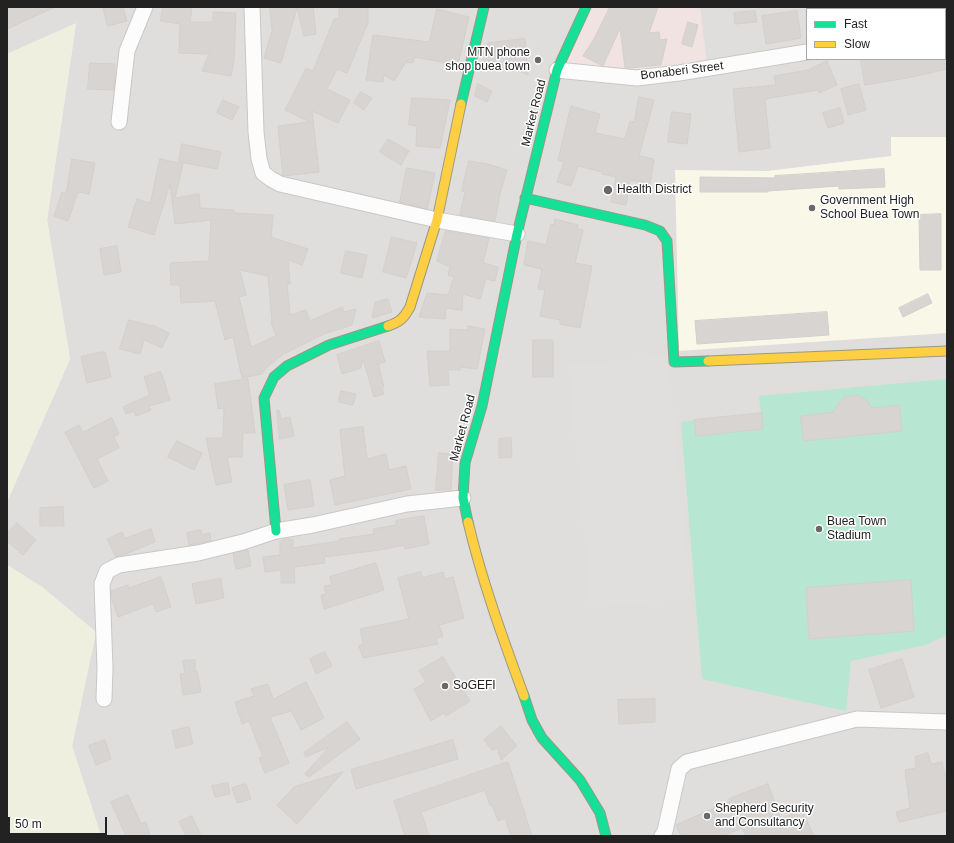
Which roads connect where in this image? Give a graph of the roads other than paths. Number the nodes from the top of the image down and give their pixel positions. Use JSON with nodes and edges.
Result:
{"nodes":[{"id":1,"x":145,"y":7,"type":"edge"},
{"id":2,"x":252,"y":7,"type":"edge"},
{"id":3,"x":484,"y":7,"type":"edge"},
{"id":4,"x":586,"y":7,"type":"edge"},
{"id":5,"x":806,"y":52,"type":"edge"},
{"id":6,"x":557,"y":70,"type":"junction"},
{"id":7,"x":119,"y":122,"type":"dead end"},
{"id":8,"x":525,"y":198,"type":"junction"},
{"id":9,"x":437,"y":220,"type":"junction"},
{"id":10,"x":516,"y":234,"type":"junction"},
{"id":11,"x":947,"y":351,"type":"edge"},
{"id":12,"x":464,"y":498,"type":"junction"},
{"id":13,"x":276,"y":531,"type":"junction"},
{"id":14,"x":104,"y":699,"type":"dead end"},
{"id":15,"x":947,"y":722,"type":"edge"},
{"id":16,"x":606,"y":836,"type":"edge"},
{"id":17,"x":662,"y":836,"type":"edge"}],
"edges":[{"from":1,"to":7,"type":"street"},
{"from":2,"to":9,"type":"street"},
{"from":3,"to":9,"type":"street"},
{"from":4,"to":6,"type":"street","name":"Market Road"},
{"from":5,"to":6,"type":"street","name":"Bonaberi Street"},
{"from":6,"to":8,"type":"street","name":"Market Road"},
{"from":8,"to":10,"type":"street","name":"Market Road"},
{"from":8,"to":11,"type":"street"},
{"from":9,"to":10,"type":"street"},
{"from":9,"to":13,"type":"street"},
{"from":10,"to":12,"type":"street","name":"Market Road"},
{"from":12,"to":13,"type":"street"},
{"from":12,"to":16,"type":"street","name":"Market Road"},
{"from":13,"to":14,"type":"street"},
{"from":15,"to":17,"type":"street"}]}
